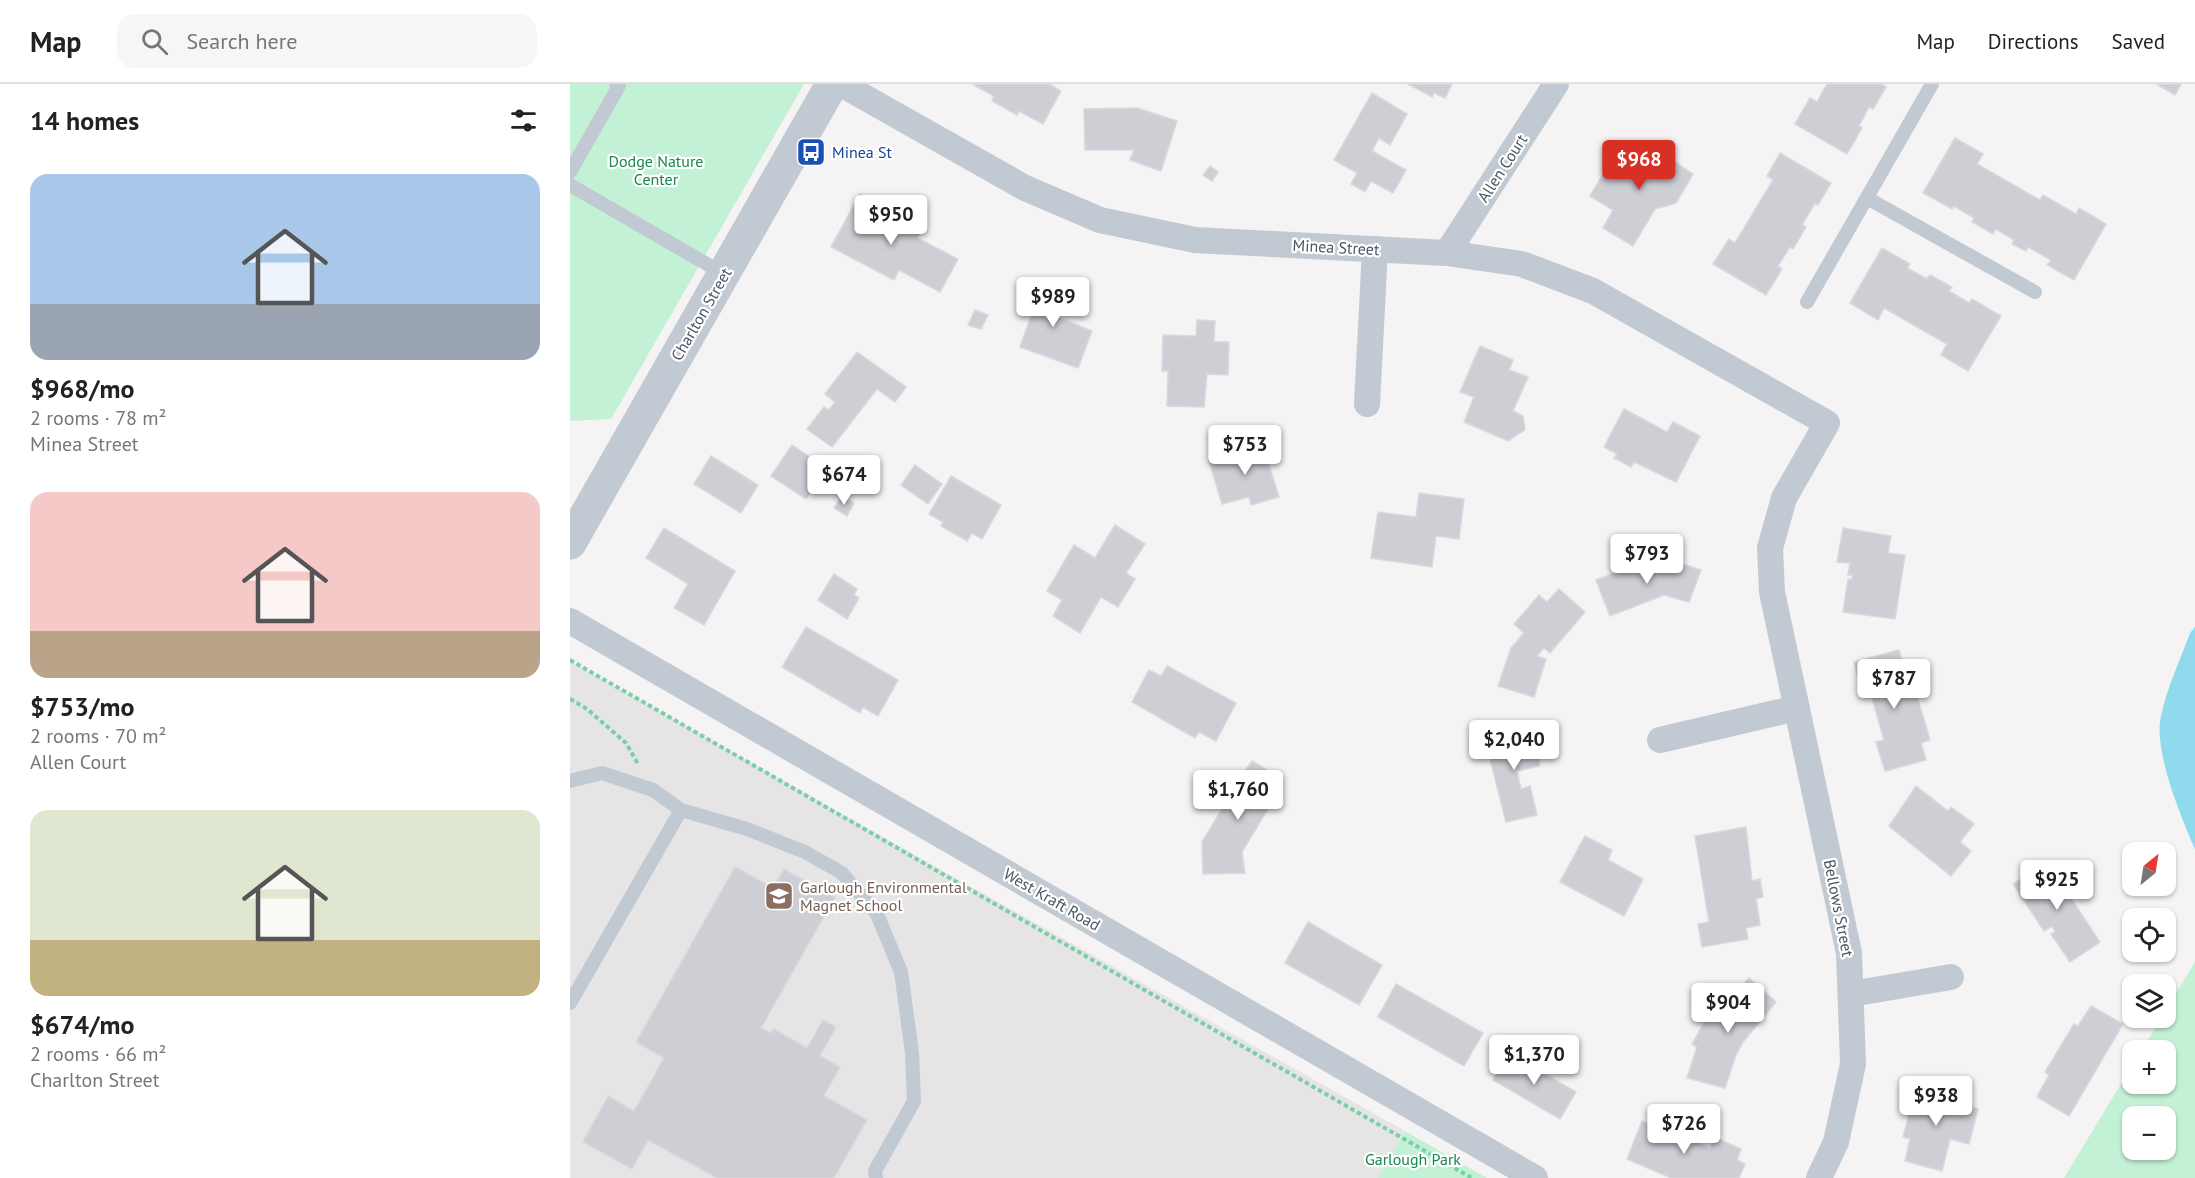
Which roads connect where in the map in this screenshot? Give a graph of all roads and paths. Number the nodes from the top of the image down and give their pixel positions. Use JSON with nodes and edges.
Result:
{"nodes":[{"id":1,"x":616,"y":84,"type":"edge"},
{"id":2,"x":832,"y":84,"type":"edge"},
{"id":3,"x":841,"y":84,"type":"edge"},
{"id":4,"x":1556,"y":84,"type":"edge"},
{"id":5,"x":1932,"y":84,"type":"edge"},
{"id":6,"x":570,"y":172,"type":"edge"},
{"id":7,"x":570,"y":185,"type":"edge"},
{"id":8,"x":1867,"y":198,"type":"junction"},
{"id":9,"x":1375,"y":249,"type":"junction"},
{"id":10,"x":1447,"y":253,"type":"junction"},
{"id":11,"x":724,"y":274,"type":"junction"},
{"id":12,"x":2035,"y":292,"type":"dead end"},
{"id":13,"x":1808,"y":302,"type":"dead end"},
{"id":14,"x":1367,"y":404,"type":"dead end"},
{"id":15,"x":1827,"y":423,"type":"joint"},
{"id":16,"x":570,"y":543,"type":"edge"},
{"id":17,"x":570,"y":621,"type":"edge"},
{"id":18,"x":570,"y":660,"type":"edge"},
{"id":19,"x":570,"y":699,"type":"edge"},
{"id":20,"x":1797,"y":708,"type":"junction"},
{"id":21,"x":1660,"y":740,"type":"dead end"},
{"id":22,"x":570,"y":781,"type":"edge"},
{"id":23,"x":653,"y":790,"type":"junction"},
{"id":24,"x":681,"y":810,"type":"junction"},
{"id":25,"x":1951,"y":976,"type":"dead end"},
{"id":26,"x":1851,"y":994,"type":"junction"},
{"id":27,"x":570,"y":1003,"type":"edge"},
{"id":28,"x":876,"y":1178,"type":"edge"},
{"id":29,"x":1472,"y":1178,"type":"edge"},
{"id":30,"x":1535,"y":1178,"type":"edge"},
{"id":31,"x":1819,"y":1178,"type":"edge"}],
"edges":[{"from":1,"to":6,"type":"lane"},
{"from":2,"to":11,"type":"street","name":"Charlton Street"},
{"from":3,"to":9,"type":"street","name":"Minea Street"},
{"from":4,"to":10,"type":"street","name":"Allen Court"},
{"from":5,"to":8,"type":"lane"},
{"from":7,"to":11,"type":"lane"},
{"from":8,"to":12,"type":"lane"},
{"from":8,"to":13,"type":"lane"},
{"from":9,"to":10,"type":"street","name":"Minea Street"},
{"from":9,"to":14,"type":"street"},
{"from":10,"to":15,"type":"street","name":"Minea Street"},
{"from":11,"to":16,"type":"street","name":"Charlton Street"},
{"from":15,"to":20,"type":"street","name":"Bellows Street"},
{"from":17,"to":30,"type":"street","name":"West Kraft Road"},
{"from":18,"to":29,"type":"path"},
{"from":19,"to":23,"type":"path"},
{"from":20,"to":21,"type":"street"},
{"from":20,"to":26,"type":"street","name":"Bellows Street"},
{"from":22,"to":23,"type":"lane"},
{"from":23,"to":24,"type":"lane"},
{"from":24,"to":27,"type":"lane"},
{"from":24,"to":28,"type":"lane"},
{"from":25,"to":26,"type":"street"},
{"from":26,"to":31,"type":"street","name":"Bellows Street"}]}
